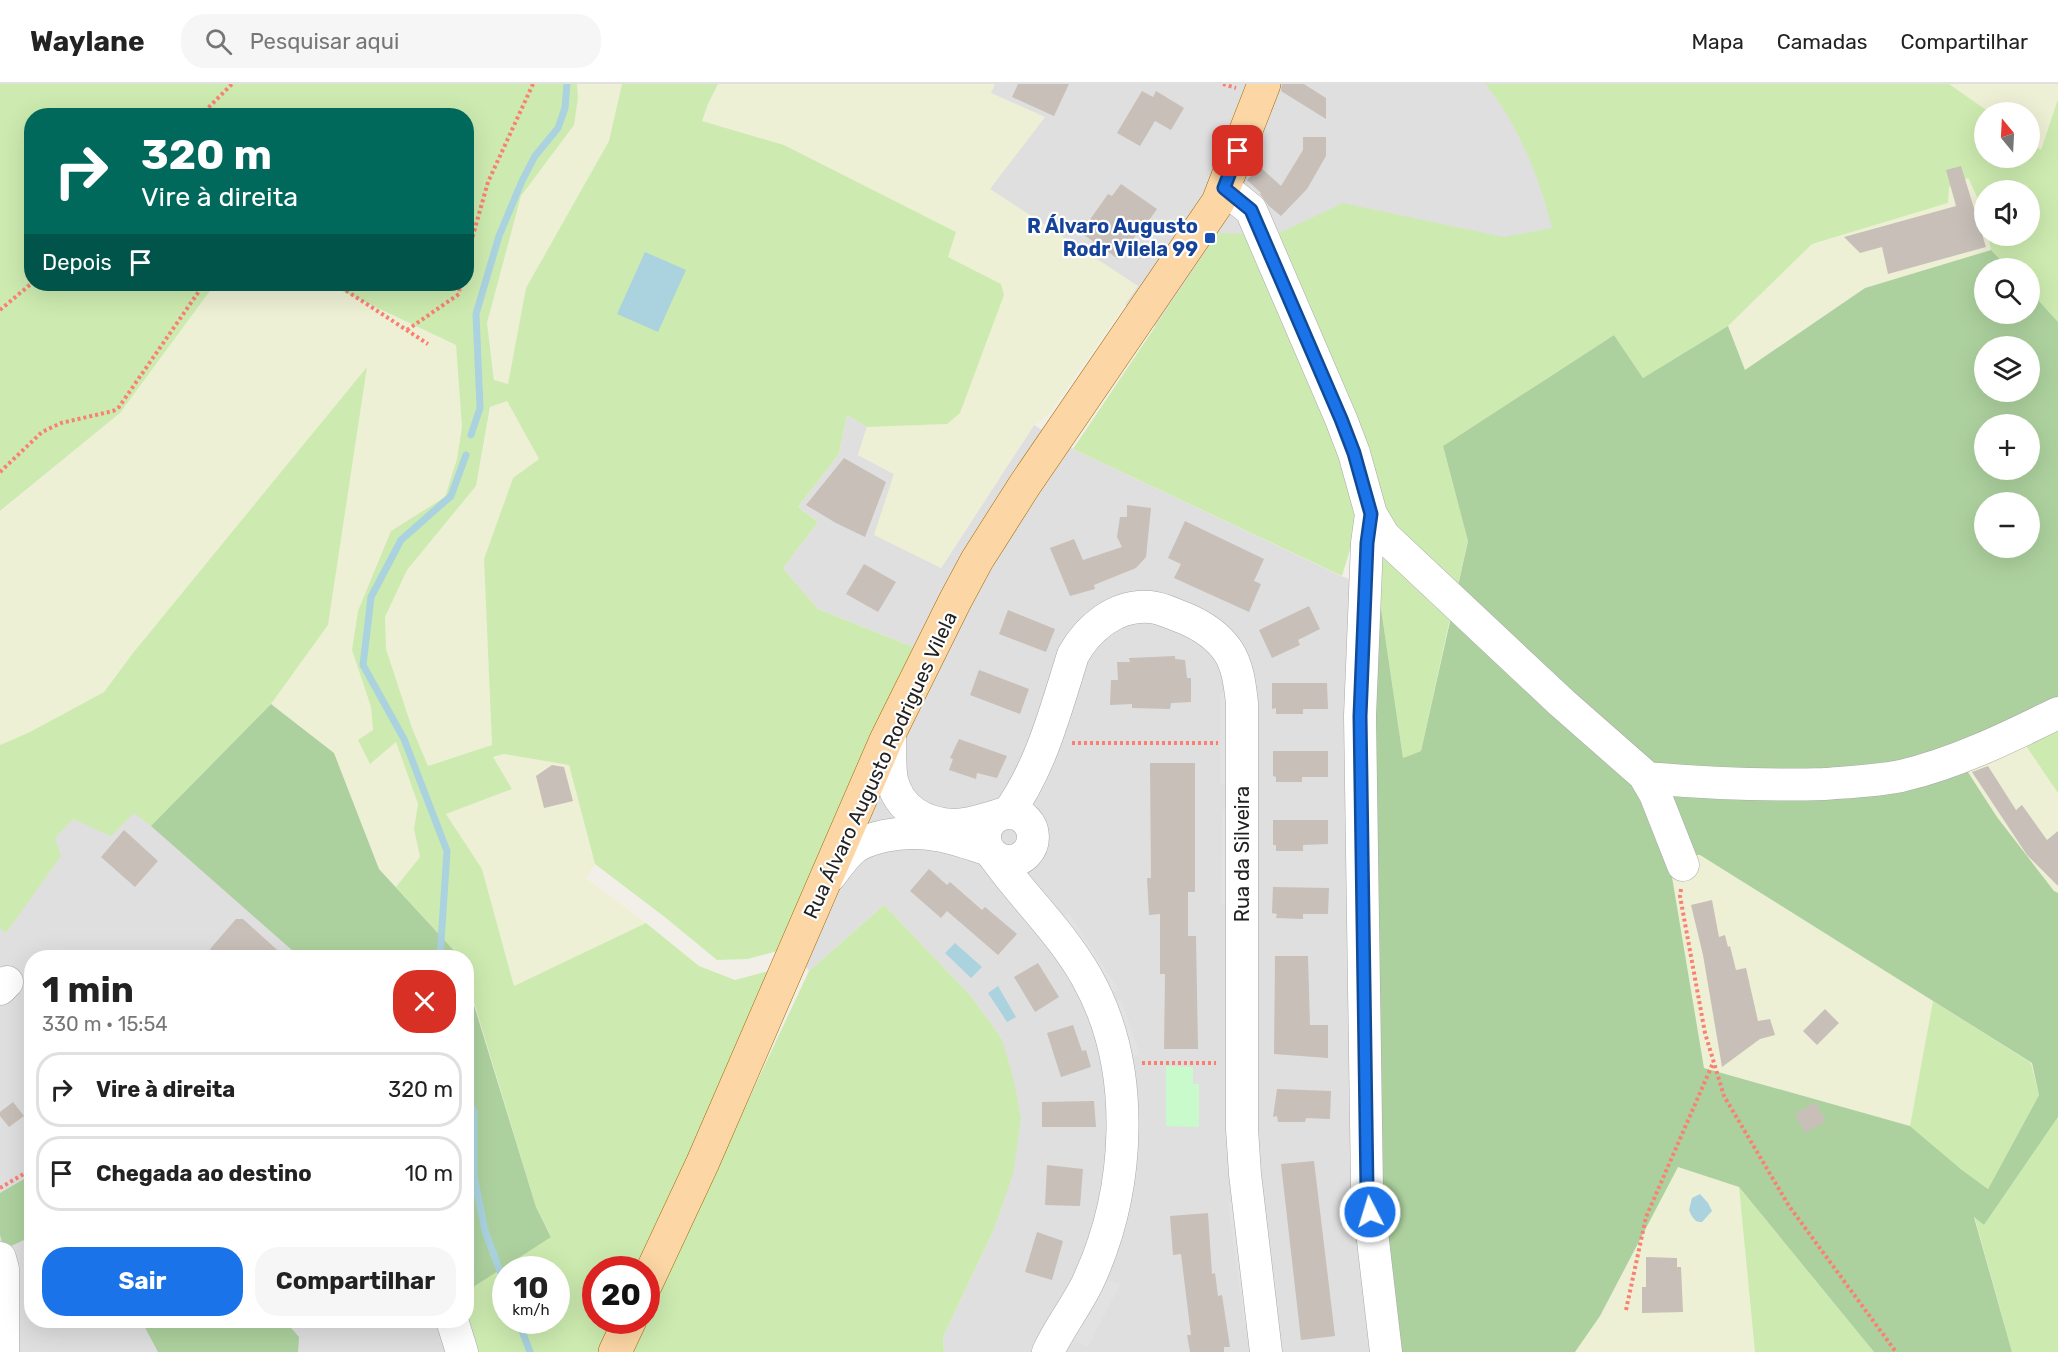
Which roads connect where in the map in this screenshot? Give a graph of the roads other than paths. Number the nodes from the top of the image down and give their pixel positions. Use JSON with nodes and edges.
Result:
{"nodes":[{"id":1,"x":1264,"y":84,"type":"edge"},
{"id":2,"x":1224,"y":188,"type":"junction"},
{"id":3,"x":1371,"y":514,"type":"junction"},
{"id":4,"x":2058,"y":713,"type":"edge"},
{"id":5,"x":890,"y":733,"type":"junction"},
{"id":6,"x":1646,"y":778,"type":"junction"},
{"id":7,"x":899,"y":799,"type":"junction"},
{"id":8,"x":858,"y":807,"type":"junction"},
{"id":9,"x":1018,"y":826,"type":"junction"},
{"id":10,"x":898,"y":833,"type":"junction"},
{"id":11,"x":991,"y":853,"type":"junction"},
{"id":12,"x":1683,"y":865,"type":"road end"},
{"id":13,"x":825,"y":881,"type":"junction"},
{"id":14,"x":1052,"y":928,"type":"junction"},
{"id":15,"x":659,"y":1256,"type":"edge"},
{"id":16,"x":0,"y":1258,"type":"edge"},
{"id":17,"x":454,"y":1328,"type":"edge"},
{"id":18,"x":623,"y":1334,"type":"edge"},
{"id":19,"x":3,"y":1352,"type":"edge"},
{"id":20,"x":462,"y":1352,"type":"edge"},
{"id":21,"x":615,"y":1352,"type":"edge"},
{"id":22,"x":1048,"y":1352,"type":"edge"},
{"id":23,"x":1266,"y":1352,"type":"edge"},
{"id":24,"x":1386,"y":1352,"type":"edge"}],
"edges":[{"from":1,"to":2,"type":"main road","name":"Rua Álvaro Augusto Rodrigues Vilela"},
{"from":2,"to":3,"type":"street"},
{"from":2,"to":5,"type":"main road","name":"Rua Álvaro Augusto Rodrigues Vilela"},
{"from":3,"to":6,"type":"street"},
{"from":3,"to":24,"type":"street"},
{"from":4,"to":6,"type":"street"},
{"from":5,"to":7,"type":"street"},
{"from":5,"to":8,"type":"main road","name":"Rua Álvaro Augusto Rodrigues Vilela"},
{"from":6,"to":12,"type":"street"},
{"from":7,"to":8,"type":"street"},
{"from":7,"to":9,"type":"street"},
{"from":8,"to":10,"type":"street"},
{"from":8,"to":13,"type":"main road","name":"Rua Álvaro Augusto Rodrigues Vilela"},
{"from":9,"to":11,"type":"street","name":"Rua da Silveira"},
{"from":9,"to":11,"type":"street"},
{"from":9,"to":14,"type":"street","name":"Rua da Silveira"},
{"from":9,"to":23,"type":"street","name":"Rua da Silveira"},
{"from":10,"to":11,"type":"street"},
{"from":10,"to":13,"type":"street"},
{"from":11,"to":14,"type":"street","name":"Rua da Silveira"},
{"from":13,"to":15,"type":"main road","name":"Rua Álvaro Augusto Rodrigues Vilela"},
{"from":14,"to":22,"type":"street","name":"Rua da Silveira"},
{"from":16,"to":19,"type":"street"},
{"from":17,"to":20,"type":"street"},
{"from":18,"to":21,"type":"main road"}]}
